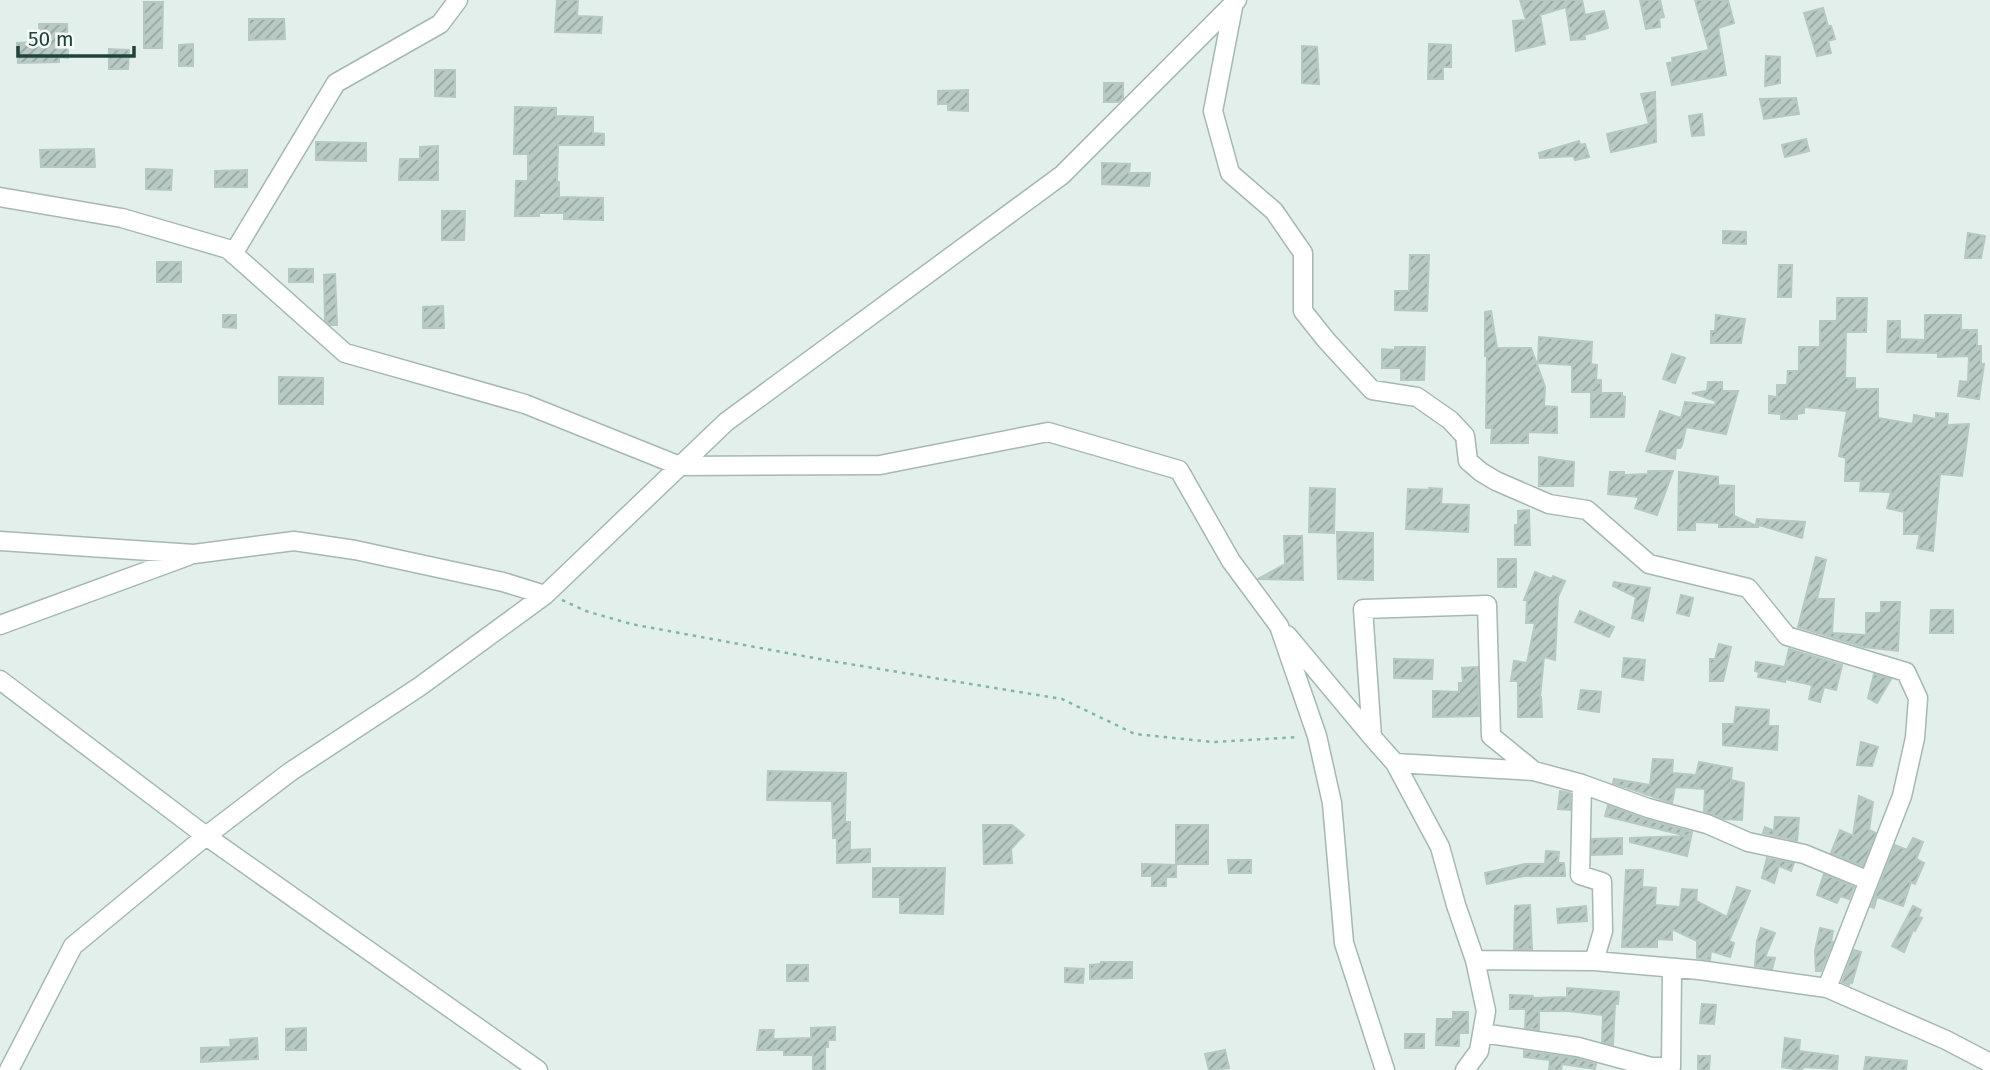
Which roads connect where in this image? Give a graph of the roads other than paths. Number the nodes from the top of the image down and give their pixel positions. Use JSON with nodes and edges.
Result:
{"nodes":[{"id":1,"x":458,"y":0,"type":"edge"},
{"id":2,"x":1236,"y":1,"type":"edge"},
{"id":3,"x":0,"y":197,"type":"edge"},
{"id":4,"x":233,"y":254,"type":"junction"},
{"id":5,"x":680,"y":466,"type":"junction"},
{"id":6,"x":0,"y":541,"type":"edge"},
{"id":7,"x":194,"y":554,"type":"junction"},
{"id":8,"x":545,"y":595,"type":"junction"},
{"id":9,"x":0,"y":625,"type":"edge"},
{"id":10,"x":1279,"y":626,"type":"junction"},
{"id":11,"x":0,"y":680,"type":"edge"},
{"id":12,"x":1372,"y":737,"type":"junction"},
{"id":13,"x":1395,"y":763,"type":"junction"},
{"id":14,"x":1534,"y":771,"type":"junction"},
{"id":15,"x":1582,"y":784,"type":"junction"},
{"id":16,"x":206,"y":836,"type":"junction"},
{"id":17,"x":1867,"y":880,"type":"junction"},
{"id":18,"x":1475,"y":960,"type":"junction"},
{"id":19,"x":1594,"y":961,"type":"junction"},
{"id":20,"x":1672,"y":970,"type":"junction"},
{"id":21,"x":1827,"y":988,"type":"junction"},
{"id":22,"x":1482,"y":1033,"type":"junction"},
{"id":23,"x":1990,"y":1063,"type":"edge"},
{"id":24,"x":1679,"y":1068,"type":"edge"},
{"id":25,"x":9,"y":1070,"type":"edge"},
{"id":26,"x":538,"y":1070,"type":"edge"},
{"id":27,"x":1385,"y":1070,"type":"edge"},
{"id":28,"x":1465,"y":1070,"type":"edge"}],
"edges":[{"from":1,"to":4,"type":"street"},
{"from":2,"to":5,"type":"street"},
{"from":2,"to":17,"type":"street"},
{"from":3,"to":4,"type":"street"},
{"from":4,"to":5,"type":"street"},
{"from":5,"to":8,"type":"street"},
{"from":5,"to":10,"type":"street"},
{"from":6,"to":7,"type":"street"},
{"from":7,"to":8,"type":"street"},
{"from":7,"to":9,"type":"street"},
{"from":8,"to":16,"type":"street"},
{"from":10,"to":12,"type":"street"},
{"from":10,"to":27,"type":"street"},
{"from":11,"to":16,"type":"street"},
{"from":12,"to":13,"type":"street"},
{"from":12,"to":14,"type":"street"},
{"from":13,"to":14,"type":"street"},
{"from":13,"to":18,"type":"street"},
{"from":14,"to":15,"type":"street"},
{"from":15,"to":17,"type":"street"},
{"from":15,"to":19,"type":"street"},
{"from":16,"to":25,"type":"street"},
{"from":16,"to":26,"type":"street"},
{"from":17,"to":21,"type":"street"},
{"from":18,"to":19,"type":"street"},
{"from":18,"to":22,"type":"street"},
{"from":19,"to":20,"type":"street"},
{"from":20,"to":21,"type":"street"},
{"from":20,"to":24,"type":"street"},
{"from":21,"to":23,"type":"street"},
{"from":22,"to":24,"type":"street"},
{"from":22,"to":28,"type":"street"}]}
